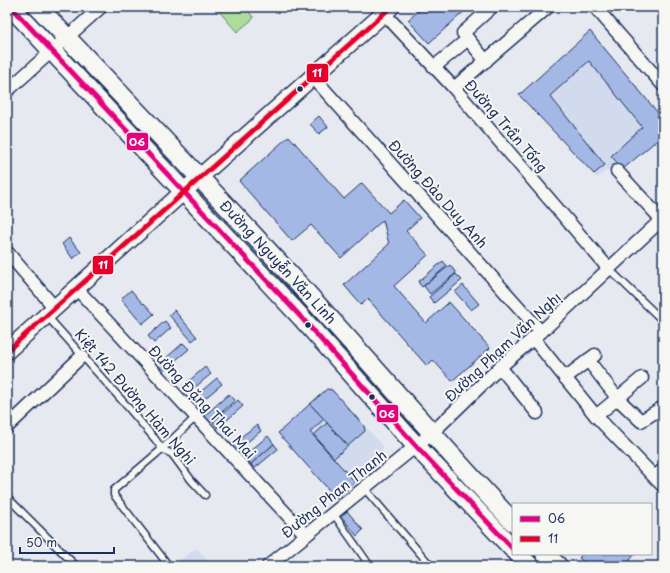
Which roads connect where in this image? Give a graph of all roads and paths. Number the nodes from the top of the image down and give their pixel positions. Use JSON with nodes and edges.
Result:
{"nodes":[{"id":1,"x":11,"y":7,"type":"edge"},
{"id":2,"x":38,"y":7,"type":"edge"},
{"id":3,"x":101,"y":7,"type":"edge"},
{"id":4,"x":492,"y":7,"type":"edge"},
{"id":5,"x":548,"y":7,"type":"edge"},
{"id":6,"x":595,"y":7,"type":"edge"},
{"id":7,"x":384,"y":9,"type":"edge"},
{"id":8,"x":67,"y":38,"type":"junction"},
{"id":9,"x":468,"y":39,"type":"junction"},
{"id":10,"x":52,"y":52,"type":"junction"},
{"id":11,"x":486,"y":61,"type":"junction"},
{"id":12,"x":434,"y":67,"type":"junction"},
{"id":13,"x":313,"y":77,"type":"junction"},
{"id":14,"x":663,"y":85,"type":"edge"},
{"id":15,"x":454,"y":88,"type":"junction"},
{"id":16,"x":7,"y":91,"type":"edge"},
{"id":17,"x":617,"y":171,"type":"dead end"},
{"id":18,"x":199,"y":177,"type":"junction"},
{"id":19,"x":183,"y":192,"type":"junction"},
{"id":20,"x":661,"y":221,"type":"edge"},
{"id":21,"x":7,"y":253,"type":"edge"},
{"id":22,"x":609,"y":269,"type":"junction"},
{"id":23,"x":77,"y":288,"type":"junction"},
{"id":24,"x":51,"y":312,"type":"junction"},
{"id":25,"x":663,"y":321,"type":"edge"},
{"id":26,"x":537,"y":335,"type":"junction"},
{"id":27,"x":7,"y":352,"type":"edge"},
{"id":28,"x":82,"y":356,"type":"junction"},
{"id":29,"x":500,"y":367,"type":"junction"},
{"id":30,"x":566,"y":378,"type":"junction"},
{"id":31,"x":642,"y":378,"type":"dead end"},
{"id":32,"x":618,"y":399,"type":"junction"},
{"id":33,"x":663,"y":407,"type":"edge"},
{"id":34,"x":537,"y":414,"type":"dead end"},
{"id":35,"x":596,"y":416,"type":"junction"},
{"id":36,"x":196,"y":417,"type":"junction"},
{"id":37,"x":7,"y":427,"type":"edge"},
{"id":38,"x":432,"y":433,"type":"junction"},
{"id":39,"x":417,"y":447,"type":"junction"},
{"id":40,"x":162,"y":450,"type":"junction"},
{"id":41,"x":663,"y":466,"type":"edge"},
{"id":42,"x":652,"y":475,"type":"junction"},
{"id":43,"x":663,"y":486,"type":"edge"},
{"id":44,"x":364,"y":488,"type":"junction"},
{"id":45,"x":205,"y":495,"type":"dead end"},
{"id":46,"x":7,"y":497,"type":"edge"},
{"id":47,"x":333,"y":513,"type":"junction"},
{"id":48,"x":512,"y":521,"type":"edge"},
{"id":49,"x":306,"y":535,"type":"junction"},
{"id":50,"x":512,"y":548,"type":"edge"},
{"id":51,"x":519,"y":555,"type":"edge"},
{"id":52,"x":546,"y":555,"type":"edge"},
{"id":53,"x":76,"y":566,"type":"edge"},
{"id":54,"x":170,"y":566,"type":"edge"},
{"id":55,"x":270,"y":566,"type":"edge"},
{"id":56,"x":370,"y":566,"type":"edge"},
{"id":57,"x":431,"y":566,"type":"edge"},
{"id":58,"x":530,"y":566,"type":"edge"},
{"id":59,"x":558,"y":566,"type":"edge"}],
"edges":[{"from":1,"to":10,"type":"main road","name":"Đường Nguyễn Văn Linh"},
{"from":2,"to":8,"type":"main road","name":"Đường Nguyễn Văn Linh"},
{"from":3,"to":8,"type":"street"},
{"from":4,"to":9,"type":"street"},
{"from":5,"to":11,"type":"street"},
{"from":6,"to":14,"type":"street"},
{"from":7,"to":12,"type":"street","name":"Đường Trần Tống"},
{"from":7,"to":13,"type":"main road"},
{"from":8,"to":10,"type":"street"},
{"from":8,"to":18,"type":"main road","name":"Đường Nguyễn Văn Linh"},
{"from":9,"to":11,"type":"street"},
{"from":9,"to":12,"type":"street"},
{"from":10,"to":16,"type":"street"},
{"from":10,"to":19,"type":"main road","name":"Đường Nguyễn Văn Linh"},
{"from":11,"to":15,"type":"street"},
{"from":12,"to":15,"type":"street","name":"Đường Trần Tống"},
{"from":13,"to":18,"type":"main road"},
{"from":13,"to":26,"type":"street","name":"Đường Đào Duy Anh"},
{"from":15,"to":22,"type":"street","name":"Đường Trần Tống"},
{"from":17,"to":20,"type":"street"},
{"from":18,"to":19,"type":"main road"},
{"from":18,"to":38,"type":"main road","name":"Đường Nguyễn Văn Linh"},
{"from":19,"to":23,"type":"main road"},
{"from":19,"to":39,"type":"main road","name":"Đường Nguyễn Văn Linh"},
{"from":20,"to":22,"type":"street","name":"Đường Phạm Văn Nghị"},
{"from":21,"to":24,"type":"street"},
{"from":22,"to":25,"type":"lane"},
{"from":22,"to":26,"type":"street","name":"Đường Phạm Văn Nghị"},
{"from":23,"to":24,"type":"main road"},
{"from":23,"to":36,"type":"street","name":"Đường Đặng Thai Mai"},
{"from":24,"to":27,"type":"main road"},
{"from":24,"to":28,"type":"lane","name":"Kiệt 142 Đường Hàm Nghi"},
{"from":26,"to":29,"type":"street","name":"Đường Phạm Văn Nghị"},
{"from":26,"to":30,"type":"street","name":"Đường Đào Duy Anh"},
{"from":28,"to":37,"type":"street"},
{"from":28,"to":40,"type":"lane","name":"Kiệt 142 Đường Hàm Nghi"},
{"from":29,"to":34,"type":"street"},
{"from":29,"to":38,"type":"street","name":"Đường Phạm Văn Nghị"},
{"from":30,"to":32,"type":"street"},
{"from":30,"to":35,"type":"street","name":"Đường Đào Duy Anh"},
{"from":31,"to":32,"type":"street"},
{"from":32,"to":33,"type":"street"},
{"from":32,"to":35,"type":"street"},
{"from":35,"to":42,"type":"street","name":"Đường Đào Duy Anh"},
{"from":36,"to":40,"type":"lane"},
{"from":36,"to":49,"type":"street","name":"Đường Đặng Thai Mai"},
{"from":38,"to":39,"type":"street","name":"Đường Phạm Văn Nghị"},
{"from":38,"to":48,"type":"main road","name":"Đường Nguyễn Văn Linh"},
{"from":39,"to":44,"type":"street","name":"Đường Phan Thanh"},
{"from":39,"to":50,"type":"main road","name":"Đường Nguyễn Văn Linh"},
{"from":40,"to":45,"type":"lane","name":"Kiệt 142 Đường Hàm Nghi"},
{"from":40,"to":54,"type":"lane"},
{"from":41,"to":42,"type":"lane"},
{"from":42,"to":43,"type":"street","name":"Đường Đào Duy Anh"},
{"from":44,"to":47,"type":"street","name":"Đường Phan Thanh"},
{"from":44,"to":57,"type":"lane"},
{"from":46,"to":53,"type":"lane"},
{"from":47,"to":49,"type":"street","name":"Đường Phan Thanh"},
{"from":47,"to":56,"type":"lane"},
{"from":49,"to":55,"type":"street","name":"Đường Phan Thanh"},
{"from":51,"to":58,"type":"main road"},
{"from":52,"to":59,"type":"main road"}]}
